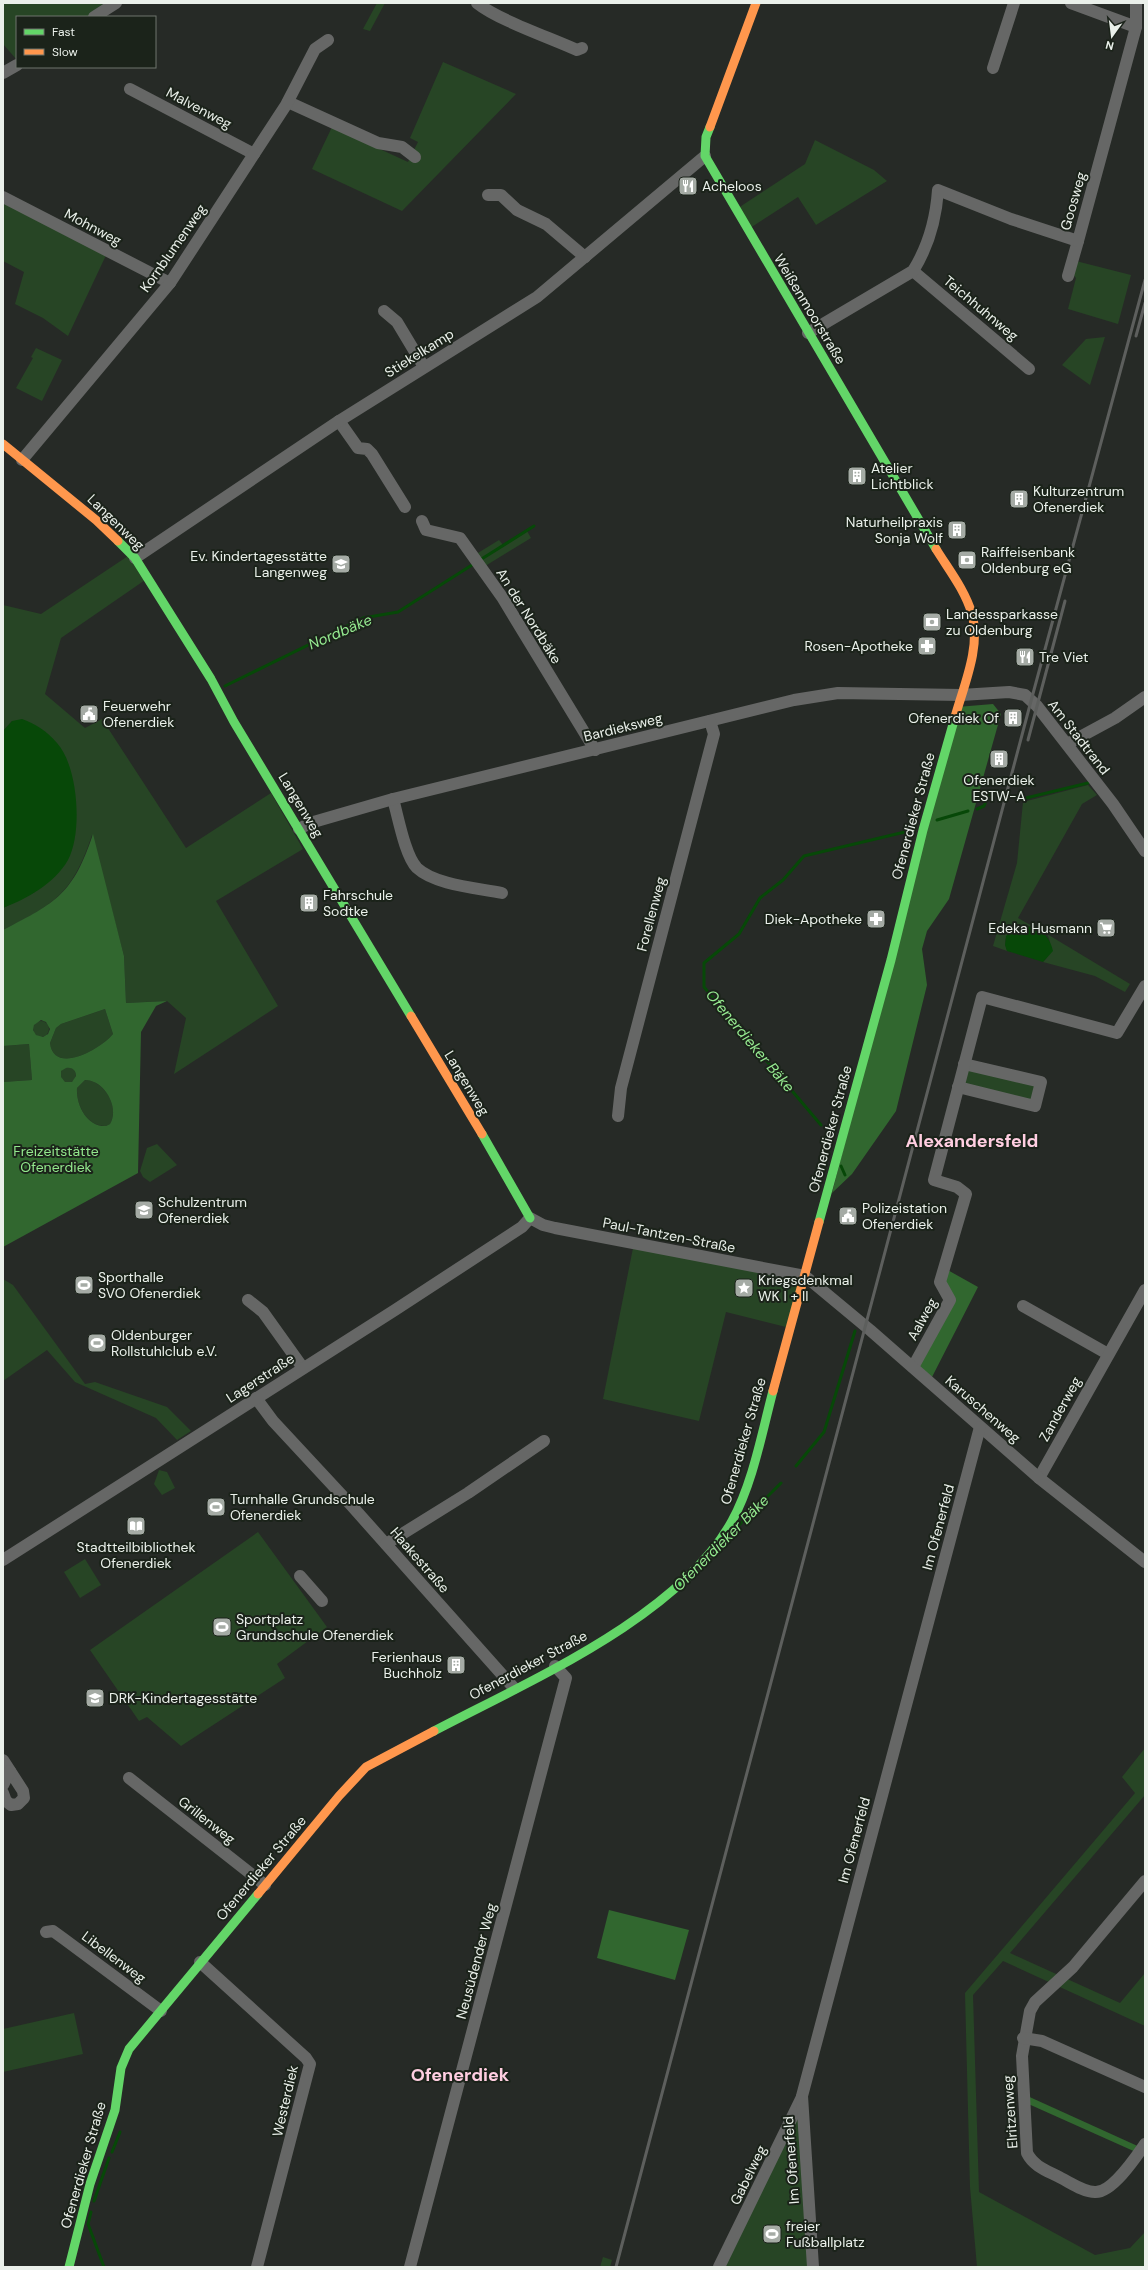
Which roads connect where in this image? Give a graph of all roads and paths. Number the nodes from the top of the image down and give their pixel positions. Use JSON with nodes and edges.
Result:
{"nodes":[{"id":1,"x":116,"y":3,"type":"edge"},
{"id":2,"x":477,"y":3,"type":"edge"},
{"id":3,"x":756,"y":3,"type":"edge"},
{"id":4,"x":1014,"y":3,"type":"edge"},
{"id":5,"x":1072,"y":3,"type":"edge"},
{"id":6,"x":1136,"y":3,"type":"edge"},
{"id":7,"x":96,"y":16,"type":"edge"},
{"id":8,"x":1136,"y":27,"type":"junction"},
{"id":9,"x":328,"y":40,"type":"dead end"},
{"id":10,"x":582,"y":48,"type":"dead end"},
{"id":11,"x":16,"y":66,"type":"edge"},
{"id":12,"x":993,"y":68,"type":"dead end"},
{"id":13,"x":3,"y":73,"type":"edge"},
{"id":14,"x":130,"y":89,"type":"dead end"},
{"id":15,"x":288,"y":102,"type":"junction"},
{"id":16,"x":254,"y":154,"type":"junction"},
{"id":17,"x":705,"y":156,"type":"junction"},
{"id":18,"x":416,"y":157,"type":"dead end"},
{"id":19,"x":488,"y":195,"type":"dead end"},
{"id":20,"x":3,"y":197,"type":"edge"},
{"id":21,"x":1078,"y":241,"type":"junction"},
{"id":22,"x":585,"y":257,"type":"junction"},
{"id":23,"x":913,"y":271,"type":"junction"},
{"id":24,"x":1068,"y":276,"type":"dead end"},
{"id":25,"x":170,"y":284,"type":"junction"},
{"id":26,"x":384,"y":312,"type":"dead end"},
{"id":27,"x":808,"y":333,"type":"junction"},
{"id":28,"x":424,"y":367,"type":"junction"},
{"id":29,"x":1029,"y":369,"type":"dead end"},
{"id":30,"x":339,"y":421,"type":"junction"},
{"id":31,"x":3,"y":444,"type":"edge"},
{"id":32,"x":22,"y":460,"type":"junction"},
{"id":33,"x":405,"y":508,"type":"dead end"},
{"id":34,"x":422,"y":521,"type":"dead end"},
{"id":35,"x":135,"y":558,"type":"junction"},
{"id":36,"x":972,"y":615,"type":"joint"},
{"id":37,"x":961,"y":695,"type":"junction"},
{"id":38,"x":1145,"y":698,"type":"edge"},
{"id":39,"x":710,"y":721,"type":"junction"},
{"id":40,"x":1066,"y":744,"type":"junction"},
{"id":41,"x":594,"y":750,"type":"junction"},
{"id":42,"x":393,"y":798,"type":"junction"},
{"id":43,"x":299,"y":829,"type":"junction"},
{"id":44,"x":1145,"y":851,"type":"edge"},
{"id":45,"x":502,"y":893,"type":"dead end"},
{"id":46,"x":1145,"y":986,"type":"edge"},
{"id":47,"x":964,"y":1064,"type":"junction"},
{"id":48,"x":958,"y":1087,"type":"junction"},
{"id":49,"x":618,"y":1116,"type":"dead end"},
{"id":50,"x":530,"y":1218,"type":"junction"},
{"id":51,"x":805,"y":1276,"type":"junction"},
{"id":52,"x":1145,"y":1290,"type":"edge"},
{"id":53,"x":248,"y":1300,"type":"dead end"},
{"id":54,"x":1142,"y":1304,"type":"edge"},
{"id":55,"x":1023,"y":1306,"type":"dead end"},
{"id":56,"x":1108,"y":1354,"type":"junction"},
{"id":57,"x":913,"y":1367,"type":"junction"},
{"id":58,"x":303,"y":1368,"type":"junction"},
{"id":59,"x":256,"y":1398,"type":"junction"},
{"id":60,"x":980,"y":1426,"type":"junction"},
{"id":61,"x":544,"y":1441,"type":"dead end"},
{"id":62,"x":1039,"y":1478,"type":"junction"},
{"id":63,"x":386,"y":1544,"type":"junction"},
{"id":64,"x":3,"y":1560,"type":"edge"},
{"id":65,"x":1145,"y":1562,"type":"edge"},
{"id":66,"x":300,"y":1576,"type":"dead end"},
{"id":67,"x":322,"y":1601,"type":"dead end"},
{"id":68,"x":556,"y":1666,"type":"junction"},
{"id":69,"x":514,"y":1688,"type":"junction"},
{"id":70,"x":3,"y":1760,"type":"edge"},
{"id":71,"x":10,"y":1771,"type":"junction"},
{"id":72,"x":129,"y":1778,"type":"dead end"},
{"id":73,"x":3,"y":1785,"type":"edge"},
{"id":74,"x":3,"y":1793,"type":"edge"},
{"id":75,"x":1145,"y":1881,"type":"edge"},
{"id":76,"x":265,"y":1885,"type":"junction"},
{"id":77,"x":46,"y":1932,"type":"dead end"},
{"id":78,"x":200,"y":1962,"type":"junction"},
{"id":79,"x":161,"y":2011,"type":"junction"},
{"id":80,"x":1023,"y":2038,"type":"junction"},
{"id":81,"x":1145,"y":2087,"type":"edge"},
{"id":82,"x":802,"y":2096,"type":"junction"},
{"id":83,"x":1145,"y":2144,"type":"edge"},
{"id":84,"x":69,"y":2267,"type":"edge"},
{"id":85,"x":257,"y":2267,"type":"edge"},
{"id":86,"x":410,"y":2267,"type":"edge"},
{"id":87,"x":720,"y":2267,"type":"edge"},
{"id":88,"x":813,"y":2267,"type":"edge"}],
"edges":[{"from":1,"to":7,"type":"street"},
{"from":2,"to":10,"type":"street"},
{"from":3,"to":17,"type":"street"},
{"from":4,"to":12,"type":"street"},
{"from":5,"to":8,"type":"street"},
{"from":6,"to":8,"type":"street","name":"Goosweg"},
{"from":8,"to":21,"type":"street","name":"Goosweg"},
{"from":9,"to":15,"type":"street","name":"Kornblumenweg"},
{"from":11,"to":13,"type":"street"},
{"from":14,"to":16,"type":"street","name":"Malvenweg"},
{"from":15,"to":16,"type":"street","name":"Kornblumenweg"},
{"from":15,"to":18,"type":"street"},
{"from":16,"to":25,"type":"street","name":"Kornblumenweg"},
{"from":17,"to":22,"type":"street","name":"Stiekelkamp"},
{"from":17,"to":27,"type":"street","name":"Weißenmoorstraße"},
{"from":19,"to":22,"type":"street"},
{"from":20,"to":25,"type":"street","name":"Mohnweg"},
{"from":21,"to":23,"type":"street","name":"Goosweg"},
{"from":21,"to":24,"type":"street"},
{"from":22,"to":28,"type":"street","name":"Stiekelkamp"},
{"from":23,"to":27,"type":"street"},
{"from":23,"to":29,"type":"street","name":"Teichhuhnweg"},
{"from":25,"to":32,"type":"street","name":"Kornblumenweg"},
{"from":26,"to":28,"type":"street"},
{"from":27,"to":36,"type":"street","name":"Weißenmoorstraße"},
{"from":28,"to":30,"type":"street","name":"Stiekelkamp"},
{"from":30,"to":33,"type":"street"},
{"from":30,"to":35,"type":"street","name":"Stiekelkamp"},
{"from":31,"to":32,"type":"street","name":"Langenweg"},
{"from":32,"to":35,"type":"street","name":"Langenweg"},
{"from":34,"to":41,"type":"street","name":"An der Nordbäke"},
{"from":35,"to":43,"type":"street","name":"Langenweg"},
{"from":36,"to":37,"type":"street","name":"Ofenerdieker Straße"},
{"from":37,"to":39,"type":"street","name":"Bardieksweg"},
{"from":37,"to":40,"type":"street","name":"Am Stadtrand"},
{"from":37,"to":51,"type":"street","name":"Ofenerdieker Straße"},
{"from":38,"to":40,"type":"street"},
{"from":39,"to":41,"type":"street","name":"Bardieksweg"},
{"from":39,"to":49,"type":"street","name":"Forellenweg"},
{"from":40,"to":44,"type":"street","name":"Am Stadtrand"},
{"from":41,"to":42,"type":"street","name":"Bardieksweg"},
{"from":42,"to":43,"type":"street","name":"Bardieksweg"},
{"from":42,"to":45,"type":"street"},
{"from":43,"to":50,"type":"street","name":"Langenweg"},
{"from":46,"to":47,"type":"street"},
{"from":47,"to":48,"type":"street"},
{"from":47,"to":48,"type":"street"},
{"from":48,"to":57,"type":"street","name":"Aalweg"},
{"from":50,"to":51,"type":"street","name":"Paul-Tantzen-Straße"},
{"from":50,"to":58,"type":"street","name":"Lagerstraße"},
{"from":51,"to":57,"type":"street","name":"Karuschenweg"},
{"from":51,"to":68,"type":"street","name":"Ofenerdieker Straße"},
{"from":52,"to":54,"type":"street","name":"Zanderweg"},
{"from":53,"to":58,"type":"street"},
{"from":54,"to":56,"type":"street","name":"Zanderweg"},
{"from":55,"to":56,"type":"street"},
{"from":56,"to":62,"type":"street","name":"Zanderweg"},
{"from":57,"to":60,"type":"street","name":"Karuschenweg"},
{"from":58,"to":59,"type":"street","name":"Lagerstraße"},
{"from":59,"to":63,"type":"street","name":"Haakestraße"},
{"from":59,"to":64,"type":"street","name":"Lagerstraße"},
{"from":60,"to":62,"type":"street","name":"Karuschenweg"},
{"from":60,"to":82,"type":"street","name":"Im Ofenerfeld"},
{"from":61,"to":63,"type":"street"},
{"from":62,"to":65,"type":"street","name":"Karuschenweg"},
{"from":63,"to":69,"type":"street","name":"Haakestraße"},
{"from":66,"to":67,"type":"street"},
{"from":68,"to":69,"type":"street","name":"Ofenerdieker Straße"},
{"from":68,"to":86,"type":"street","name":"Neusüdender Weg"},
{"from":69,"to":76,"type":"street","name":"Ofenerdieker Straße"},
{"from":70,"to":71,"type":"street"},
{"from":71,"to":73,"type":"street"},
{"from":71,"to":74,"type":"street"},
{"from":72,"to":76,"type":"street","name":"Grillenweg"},
{"from":75,"to":80,"type":"street","name":"Elritzenweg"},
{"from":76,"to":78,"type":"street","name":"Ofenerdieker Straße"},
{"from":77,"to":79,"type":"street","name":"Libellenweg"},
{"from":78,"to":79,"type":"street","name":"Ofenerdieker Straße"},
{"from":78,"to":85,"type":"street","name":"Westerdiek"},
{"from":79,"to":84,"type":"street","name":"Ofenerdieker Straße"},
{"from":80,"to":81,"type":"street"},
{"from":80,"to":83,"type":"street","name":"Elritzenweg"},
{"from":82,"to":87,"type":"street","name":"Gabelweg"},
{"from":82,"to":88,"type":"street","name":"Im Ofenerfeld"}]}
